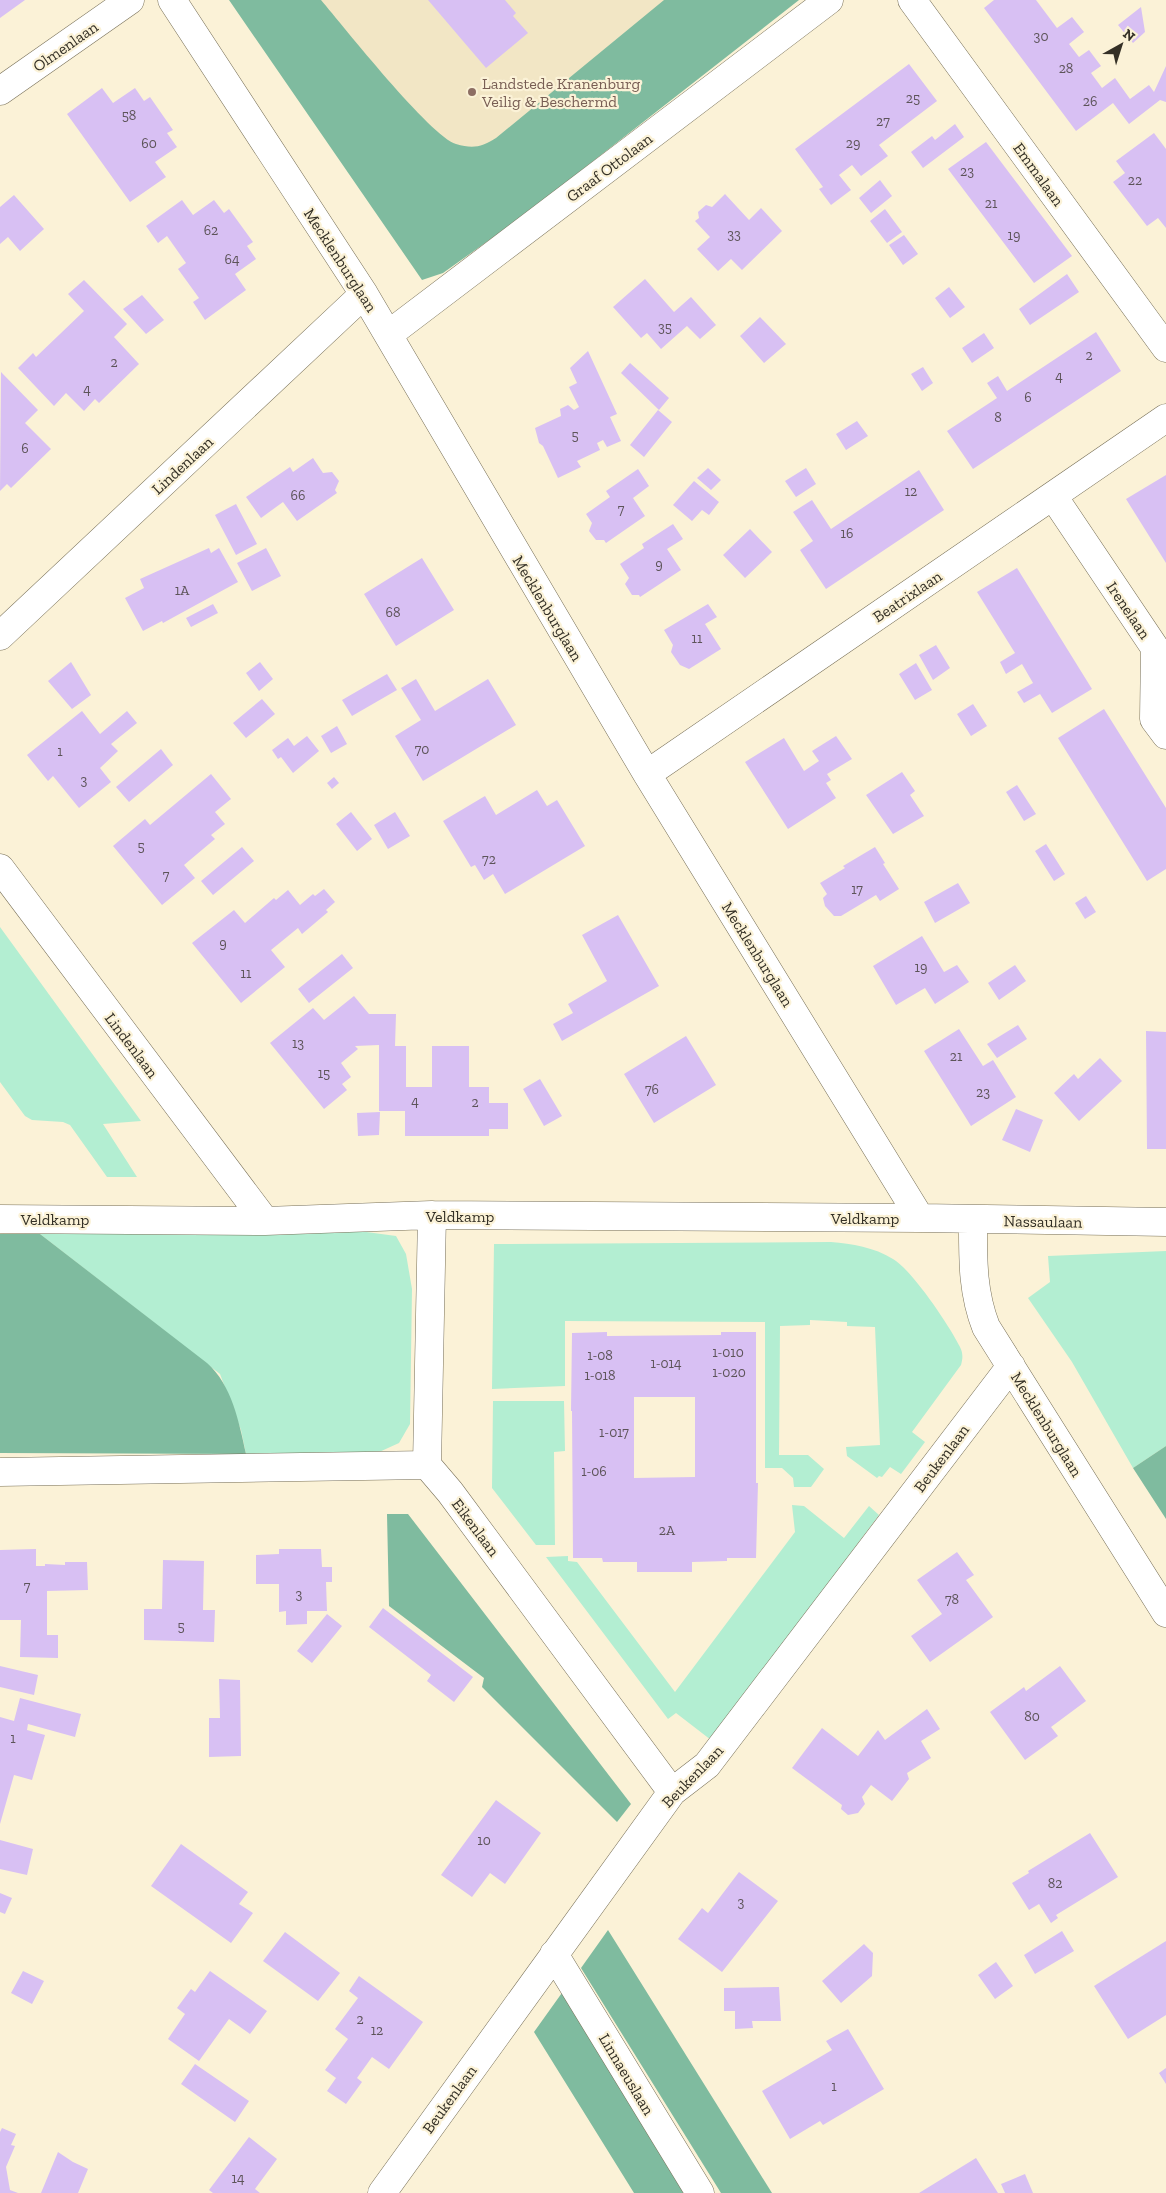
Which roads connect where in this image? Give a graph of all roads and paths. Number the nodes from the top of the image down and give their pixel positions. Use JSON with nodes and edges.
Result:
{"nodes":[{"id":1,"x":130,"y":0,"type":"edge"},
{"id":2,"x":172,"y":0,"type":"edge"},
{"id":3,"x":829,"y":0,"type":"edge"},
{"id":4,"x":912,"y":0,"type":"edge"},
{"id":5,"x":0,"y":91,"type":"edge"},
{"id":6,"x":364,"y":294,"type":"junction"},
{"id":7,"x":389,"y":334,"type":"junction"},
{"id":8,"x":1166,"y":348,"type":"edge"},
{"id":9,"x":1166,"y":418,"type":"edge"},
{"id":10,"x":1053,"y":496,"type":"junction"},
{"id":11,"x":0,"y":636,"type":"edge"},
{"id":12,"x":1166,"y":735,"type":"edge"},
{"id":13,"x":647,"y":774,"type":"junction"},
{"id":14,"x":0,"y":868,"type":"edge"},
{"id":15,"x":432,"y":1216,"type":"junction"},
{"id":16,"x":920,"y":1218,"type":"junction"},
{"id":17,"x":0,"y":1219,"type":"edge"},
{"id":18,"x":973,"y":1220,"type":"junction"},
{"id":19,"x":264,"y":1221,"type":"junction"},
{"id":20,"x":1166,"y":1222,"type":"edge"},
{"id":21,"x":1011,"y":1366,"type":"junction"},
{"id":22,"x":426,"y":1464,"type":"junction"},
{"id":23,"x":0,"y":1472,"type":"edge"},
{"id":24,"x":1166,"y":1613,"type":"edge"},
{"id":25,"x":672,"y":1792,"type":"junction"},
{"id":26,"x":554,"y":1954,"type":"junction"},
{"id":27,"x":382,"y":2193,"type":"edge"},
{"id":28,"x":700,"y":2193,"type":"edge"}],
"edges":[{"from":1,"to":5,"type":"street","name":"Olmenlaan"},
{"from":2,"to":6,"type":"street","name":"Mecklenburglaan"},
{"from":3,"to":7,"type":"street","name":"Graaf Ottolaan"},
{"from":4,"to":8,"type":"street","name":"Emmalaan"},
{"from":6,"to":7,"type":"street","name":"Mecklenburglaan"},
{"from":6,"to":11,"type":"street","name":"Lindenlaan"},
{"from":7,"to":13,"type":"street","name":"Mecklenburglaan"},
{"from":9,"to":10,"type":"street","name":"Beatrixlaan"},
{"from":10,"to":12,"type":"street","name":"Irenelaan"},
{"from":10,"to":13,"type":"street","name":"Beatrixlaan"},
{"from":13,"to":16,"type":"street","name":"Mecklenburglaan"},
{"from":14,"to":19,"type":"street","name":"Lindenlaan"},
{"from":15,"to":16,"type":"street","name":"Veldkamp"},
{"from":15,"to":19,"type":"street","name":"Veldkamp"},
{"from":15,"to":22,"type":"street"},
{"from":16,"to":18,"type":"street","name":"Nassaulaan"},
{"from":17,"to":19,"type":"street","name":"Veldkamp"},
{"from":18,"to":20,"type":"street","name":"Nassaulaan"},
{"from":18,"to":21,"type":"street","name":"Mecklenburglaan"},
{"from":21,"to":24,"type":"street","name":"Mecklenburglaan"},
{"from":21,"to":25,"type":"street","name":"Beukenlaan"},
{"from":22,"to":23,"type":"street"},
{"from":22,"to":25,"type":"street","name":"Eikenlaan"},
{"from":25,"to":26,"type":"street","name":"Beukenlaan"},
{"from":26,"to":27,"type":"street","name":"Beukenlaan"},
{"from":26,"to":28,"type":"street","name":"Linnaeuslaan"}]}
